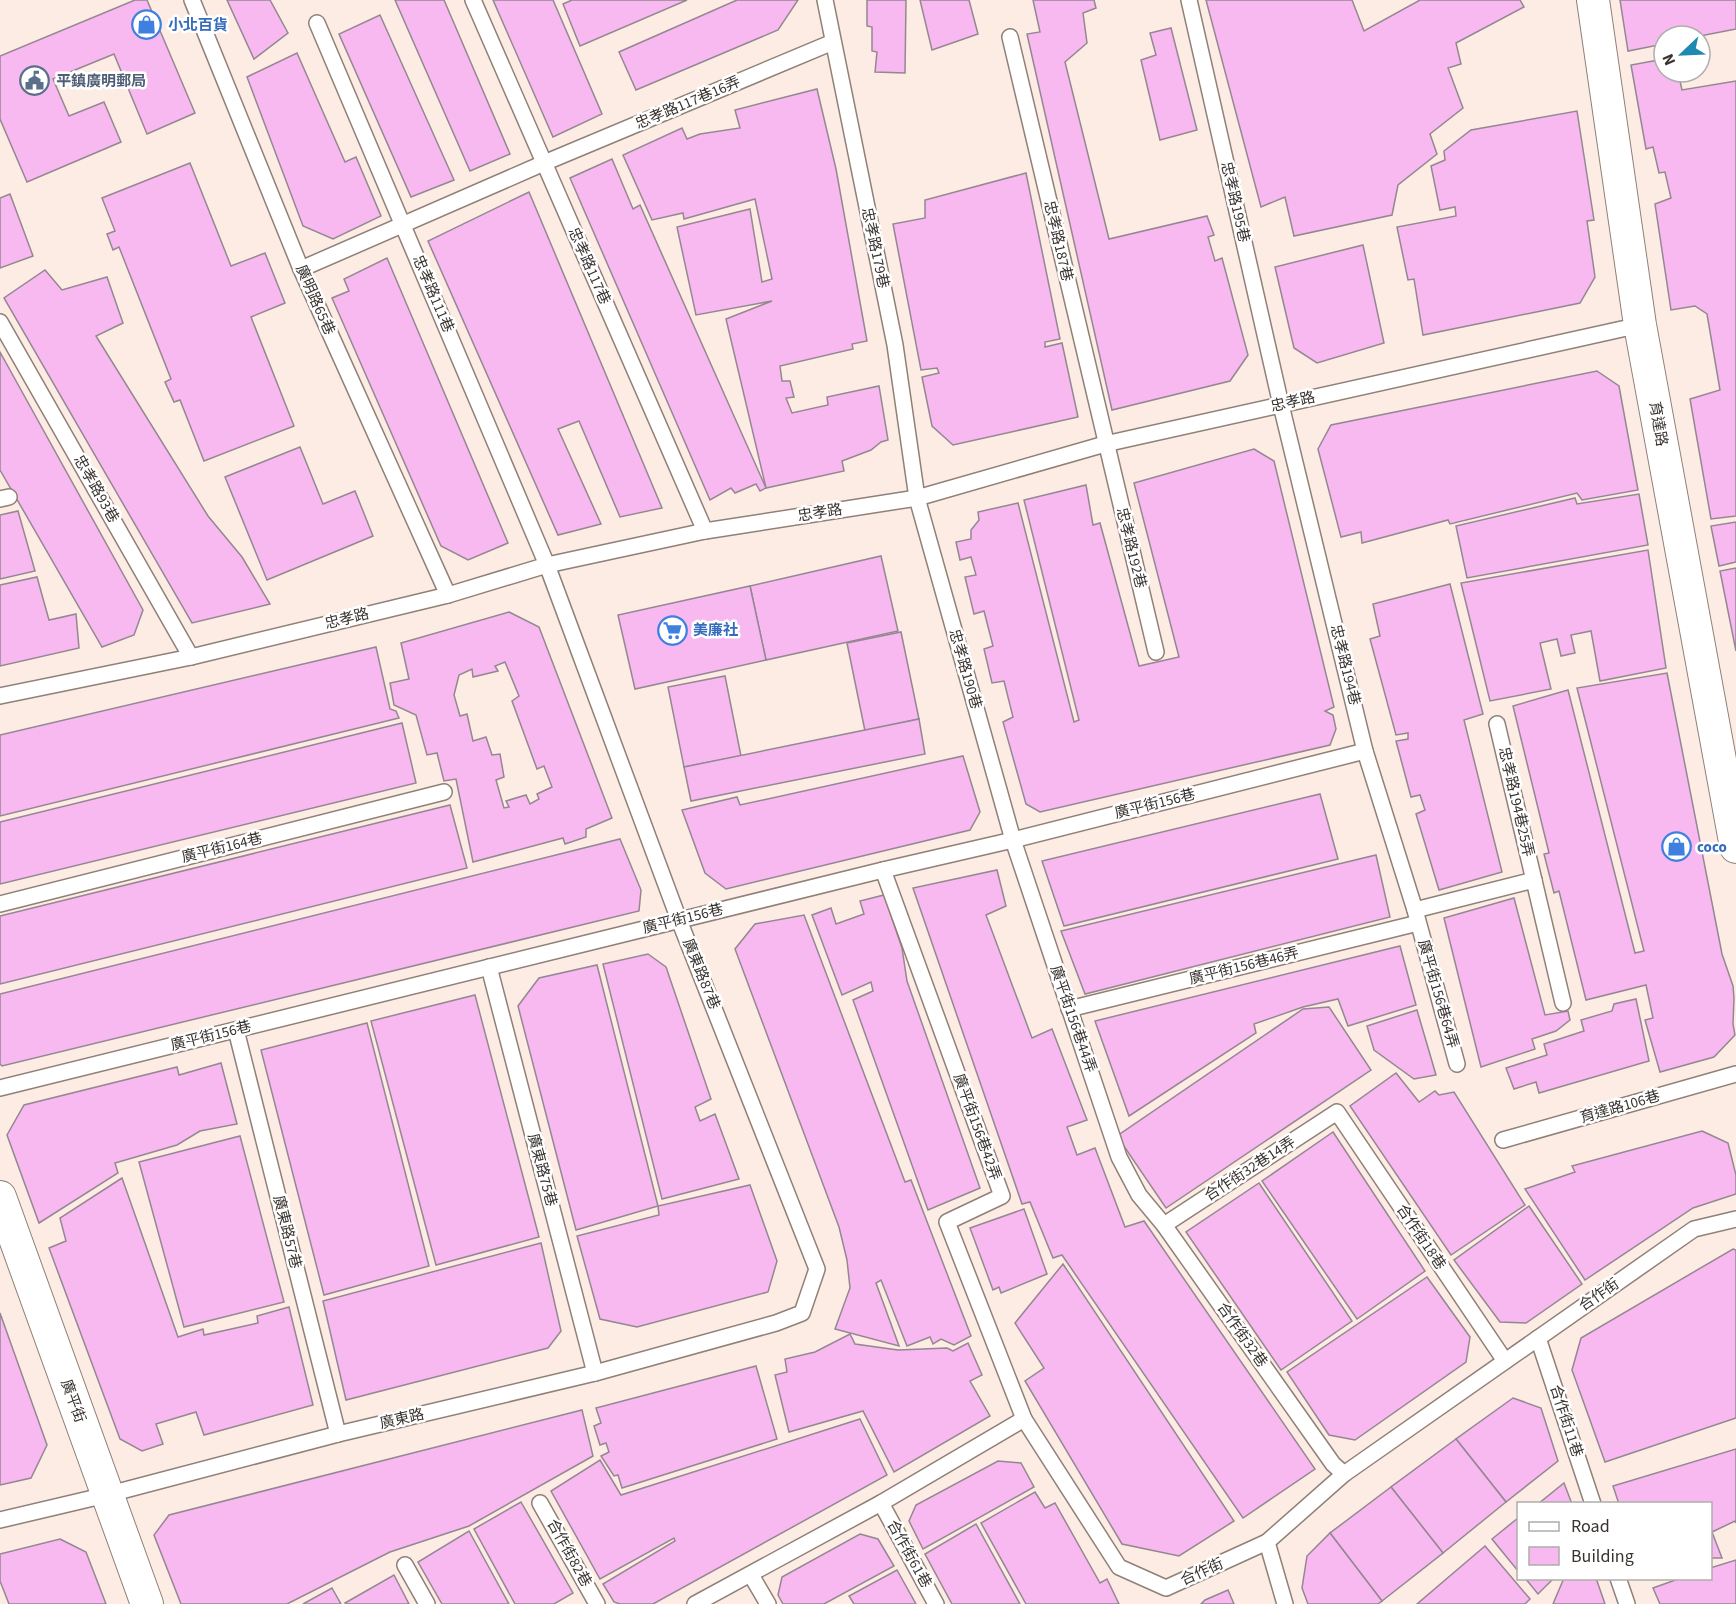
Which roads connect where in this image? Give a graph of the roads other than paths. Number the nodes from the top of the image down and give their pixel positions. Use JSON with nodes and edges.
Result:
{"nodes":[{"id":1,"x":192,"y":0,"type":"edge"},
{"id":2,"x":473,"y":0,"type":"edge"},
{"id":3,"x":825,"y":0,"type":"edge"},
{"id":4,"x":1189,"y":0,"type":"edge"},
{"id":5,"x":1593,"y":0,"type":"edge"},
{"id":6,"x":317,"y":23,"type":"dead end"},
{"id":7,"x":1010,"y":37,"type":"dead end"},
{"id":8,"x":833,"y":42,"type":"junction"},
{"id":9,"x":544,"y":163,"type":"junction"},
{"id":10,"x":403,"y":225,"type":"junction"},
{"id":11,"x":301,"y":269,"type":"junction"},
{"id":12,"x":0,"y":322,"type":"edge"},
{"id":13,"x":1640,"y":325,"type":"junction"},
{"id":14,"x":1281,"y":405,"type":"junction"},
{"id":15,"x":1106,"y":444,"type":"junction"},
{"id":16,"x":917,"y":498,"type":"junction"},
{"id":17,"x":705,"y":531,"type":"junction"},
{"id":18,"x":547,"y":565,"type":"junction"},
{"id":19,"x":448,"y":595,"type":"junction"},
{"id":20,"x":1156,"y":652,"type":"dead end"},
{"id":21,"x":191,"y":657,"type":"junction"},
{"id":22,"x":0,"y":696,"type":"edge"},
{"id":23,"x":1497,"y":724,"type":"dead end"},
{"id":24,"x":1365,"y":751,"type":"junction"},
{"id":25,"x":444,"y":792,"type":"dead end"},
{"id":26,"x":1013,"y":840,"type":"junction"},
{"id":27,"x":1736,"y":847,"type":"edge"},
{"id":28,"x":883,"y":870,"type":"junction"},
{"id":29,"x":1534,"y":880,"type":"junction"},
{"id":30,"x":0,"y":904,"type":"edge"},
{"id":31,"x":1416,"y":916,"type":"junction"},
{"id":32,"x":680,"y":920,"type":"junction"},
{"id":33,"x":489,"y":967,"type":"junction"},
{"id":34,"x":1563,"y":1003,"type":"dead end"},
{"id":35,"x":1069,"y":1009,"type":"junction"},
{"id":36,"x":236,"y":1030,"type":"junction"},
{"id":37,"x":1457,"y":1064,"type":"dead end"},
{"id":38,"x":1736,"y":1074,"type":"edge"},
{"id":39,"x":0,"y":1088,"type":"edge"},
{"id":40,"x":1337,"y":1112,"type":"joint"},
{"id":41,"x":1503,"y":1140,"type":"dead end"},
{"id":42,"x":1139,"y":1196,"type":"joint"},
{"id":43,"x":0,"y":1197,"type":"edge"},
{"id":44,"x":1736,"y":1219,"type":"edge"},
{"id":45,"x":1164,"y":1225,"type":"junction"},
{"id":46,"x":802,"y":1313,"type":"joint"},
{"id":47,"x":1538,"y":1338,"type":"junction"},
{"id":48,"x":1505,"y":1361,"type":"junction"},
{"id":49,"x":595,"y":1373,"type":"junction"},
{"id":50,"x":1024,"y":1419,"type":"junction"},
{"id":51,"x":338,"y":1434,"type":"junction"},
{"id":52,"x":1344,"y":1474,"type":"junction"},
{"id":53,"x":106,"y":1495,"type":"junction"},
{"id":54,"x":1593,"y":1502,"type":"edge"},
{"id":55,"x":540,"y":1503,"type":"dead end"},
{"id":56,"x":881,"y":1503,"type":"junction"},
{"id":57,"x":0,"y":1520,"type":"edge"},
{"id":58,"x":1268,"y":1542,"type":"junction"},
{"id":59,"x":405,"y":1564,"type":"dead end"},
{"id":60,"x":751,"y":1575,"type":"junction"},
{"id":61,"x":1619,"y":1580,"type":"edge"},
{"id":62,"x":147,"y":1604,"type":"edge"},
{"id":63,"x":428,"y":1604,"type":"edge"},
{"id":64,"x":597,"y":1604,"type":"edge"},
{"id":65,"x":695,"y":1604,"type":"edge"},
{"id":66,"x":768,"y":1604,"type":"edge"},
{"id":67,"x":936,"y":1604,"type":"edge"},
{"id":68,"x":1285,"y":1604,"type":"edge"},
{"id":69,"x":1627,"y":1604,"type":"edge"}],
"edges":[{"from":1,"to":11,"type":"lane","name":"廣明路65巷"},
{"from":2,"to":9,"type":"lane","name":"忠孝路117巷"},
{"from":3,"to":8,"type":"lane","name":"忠孝路179巷"},
{"from":4,"to":14,"type":"lane","name":"忠孝路195巷"},
{"from":5,"to":13,"type":"street","name":"育達路"},
{"from":6,"to":10,"type":"lane","name":"忠孝路111巷"},
{"from":7,"to":15,"type":"lane","name":"忠孝路187巷"},
{"from":8,"to":9,"type":"lane","name":"忠孝路117巷16弄"},
{"from":8,"to":16,"type":"lane","name":"忠孝路179巷"},
{"from":9,"to":10,"type":"lane","name":"忠孝路117巷16弄"},
{"from":9,"to":17,"type":"lane","name":"忠孝路117巷"},
{"from":10,"to":11,"type":"lane","name":"忠孝路117巷16弄"},
{"from":10,"to":18,"type":"lane","name":"忠孝路111巷"},
{"from":11,"to":19,"type":"lane","name":"廣明路65巷"},
{"from":12,"to":21,"type":"lane","name":"忠孝路93巷"},
{"from":13,"to":14,"type":"lane","name":"忠孝路"},
{"from":13,"to":27,"type":"street","name":"育達路"},
{"from":14,"to":15,"type":"lane","name":"忠孝路"},
{"from":14,"to":24,"type":"lane","name":"忠孝路194巷"},
{"from":15,"to":16,"type":"lane","name":"忠孝路"},
{"from":15,"to":20,"type":"lane","name":"忠孝路192巷"},
{"from":16,"to":17,"type":"lane","name":"忠孝路"},
{"from":16,"to":26,"type":"lane","name":"忠孝路190巷"},
{"from":17,"to":18,"type":"lane","name":"忠孝路"},
{"from":18,"to":19,"type":"lane","name":"忠孝路"},
{"from":18,"to":32,"type":"lane","name":"廣東路87巷"},
{"from":19,"to":21,"type":"lane","name":"忠孝路"},
{"from":21,"to":22,"type":"lane","name":"忠孝路"},
{"from":23,"to":29,"type":"lane","name":"忠孝路194巷25弄"},
{"from":24,"to":26,"type":"lane","name":"廣平街156巷"},
{"from":24,"to":31,"type":"lane","name":"忠孝路194巷"},
{"from":25,"to":30,"type":"lane","name":"廣平街164巷"},
{"from":26,"to":28,"type":"lane","name":"廣平街156巷"},
{"from":26,"to":35,"type":"lane","name":"廣平街156巷44弄"},
{"from":28,"to":32,"type":"lane","name":"廣平街156巷"},
{"from":28,"to":50,"type":"lane","name":"廣平街156巷42弄"},
{"from":29,"to":31,"type":"lane"},
{"from":29,"to":34,"type":"lane","name":"忠孝路194巷25弄"},
{"from":31,"to":35,"type":"lane","name":"廣平街156巷46弄"},
{"from":31,"to":37,"type":"lane","name":"廣平街156巷64弄"},
{"from":32,"to":33,"type":"lane","name":"廣平街156巷"},
{"from":32,"to":46,"type":"lane","name":"廣東路87巷"},
{"from":33,"to":36,"type":"lane","name":"廣平街156巷"},
{"from":33,"to":49,"type":"lane","name":"廣東路75巷"},
{"from":35,"to":42,"type":"lane","name":"廣平街156巷44弄"},
{"from":36,"to":39,"type":"lane","name":"廣平街156巷"},
{"from":36,"to":51,"type":"lane","name":"廣東路57巷"},
{"from":38,"to":41,"type":"lane","name":"育達路106巷"},
{"from":40,"to":45,"type":"lane","name":"合作街32巷14弄"},
{"from":40,"to":48,"type":"lane","name":"合作街18巷"},
{"from":42,"to":45,"type":"lane","name":"合作街32巷"},
{"from":43,"to":53,"type":"street","name":"廣平街"},
{"from":44,"to":47,"type":"lane","name":"合作街"},
{"from":45,"to":52,"type":"lane","name":"合作街32巷"},
{"from":46,"to":49,"type":"lane","name":"廣東路"},
{"from":47,"to":48,"type":"lane","name":"合作街"},
{"from":47,"to":54,"type":"lane","name":"合作街11巷"},
{"from":48,"to":52,"type":"lane","name":"合作街"},
{"from":49,"to":51,"type":"lane","name":"廣東路"},
{"from":50,"to":56,"type":"lane"},
{"from":50,"to":58,"type":"lane","name":"合作街"},
{"from":51,"to":53,"type":"lane","name":"廣東路"},
{"from":52,"to":58,"type":"lane","name":"合作街"},
{"from":53,"to":57,"type":"lane","name":"廣東路"},
{"from":53,"to":62,"type":"street","name":"廣平街"},
{"from":55,"to":64,"type":"lane","name":"合作街82巷"},
{"from":56,"to":60,"type":"lane"},
{"from":56,"to":67,"type":"lane","name":"合作街61巷"},
{"from":58,"to":68,"type":"lane"},
{"from":59,"to":63,"type":"lane"},
{"from":60,"to":65,"type":"lane"},
{"from":60,"to":66,"type":"lane"},
{"from":61,"to":69,"type":"lane"}]}
